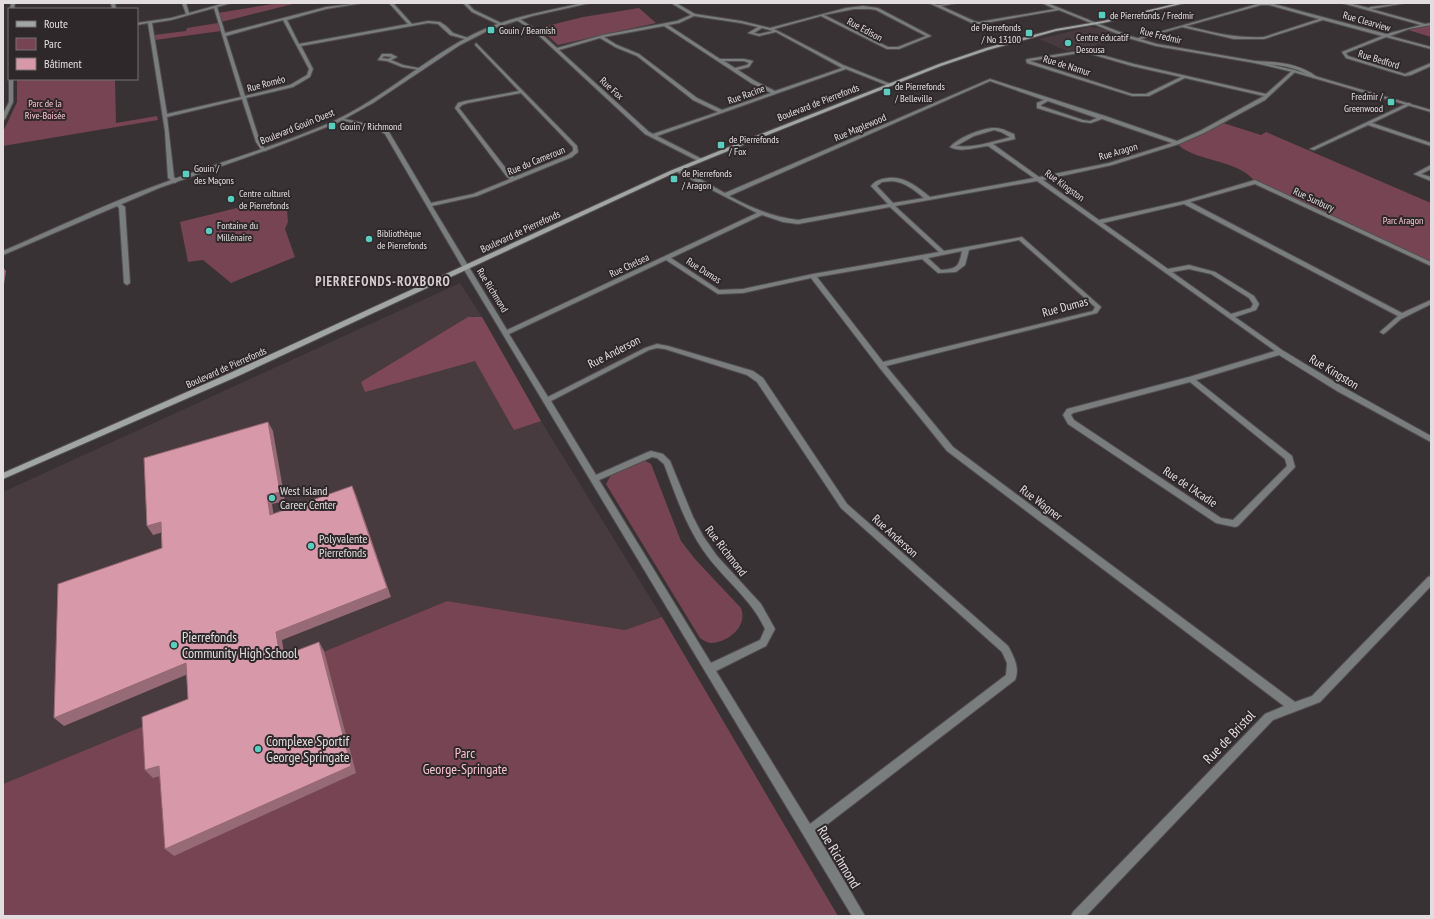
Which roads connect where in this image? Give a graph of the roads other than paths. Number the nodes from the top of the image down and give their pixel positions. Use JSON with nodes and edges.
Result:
{"nodes":[{"id":1,"x":184,"y":3,"type":"edge"},
{"id":2,"x":229,"y":3,"type":"edge"},
{"id":3,"x":360,"y":3,"type":"edge"},
{"id":4,"x":391,"y":3,"type":"edge"},
{"id":5,"x":465,"y":3,"type":"edge"},
{"id":6,"x":588,"y":3,"type":"edge"},
{"id":7,"x":673,"y":3,"type":"edge"},
{"id":8,"x":931,"y":3,"type":"edge"},
{"id":9,"x":955,"y":3,"type":"edge"},
{"id":10,"x":1044,"y":3,"type":"edge"},
{"id":11,"x":1164,"y":3,"type":"edge"},
{"id":12,"x":1183,"y":3,"type":"edge"},
{"id":13,"x":1344,"y":3,"type":"edge"},
{"id":14,"x":1403,"y":3,"type":"edge"},
{"id":15,"x":937,"y":6,"type":"junction"},
{"id":16,"x":215,"y":7,"type":"junction"},
{"id":17,"x":1059,"y":9,"type":"junction"},
{"id":18,"x":1367,"y":9,"type":"junction"},
{"id":19,"x":188,"y":14,"type":"junction"},
{"id":20,"x":694,"y":15,"type":"junction"},
{"id":21,"x":821,"y":15,"type":"junction"},
{"id":22,"x":1324,"y":18,"type":"junction"},
{"id":23,"x":517,"y":19,"type":"junction"},
{"id":24,"x":284,"y":20,"type":"junction"},
{"id":25,"x":1087,"y":20,"type":"junction"},
{"id":26,"x":150,"y":23,"type":"junction"},
{"id":27,"x":1094,"y":23,"type":"junction"},
{"id":28,"x":138,"y":24,"type":"edge"},
{"id":29,"x":410,"y":24,"type":"junction"},
{"id":30,"x":501,"y":24,"type":"junction"},
{"id":31,"x":1431,"y":24,"type":"edge"},
{"id":32,"x":665,"y":25,"type":"junction"},
{"id":33,"x":1425,"y":25,"type":"junction"},
{"id":34,"x":1183,"y":26,"type":"junction"},
{"id":35,"x":762,"y":27,"type":"junction"},
{"id":36,"x":770,"y":29,"type":"junction"},
{"id":37,"x":1056,"y":30,"type":"junction"},
{"id":38,"x":777,"y":31,"type":"junction"},
{"id":39,"x":1386,"y":34,"type":"junction"},
{"id":40,"x":224,"y":35,"type":"junction"},
{"id":41,"x":601,"y":37,"type":"junction"},
{"id":42,"x":469,"y":39,"type":"junction"},
{"id":43,"x":1137,"y":39,"type":"junction"},
{"id":44,"x":298,"y":44,"type":"junction"},
{"id":45,"x":476,"y":44,"type":"dead end"},
{"id":46,"x":1431,"y":48,"type":"edge"},
{"id":47,"x":557,"y":49,"type":"junction"},
{"id":48,"x":388,"y":60,"type":"dead end"},
{"id":49,"x":721,"y":60,"type":"junction"},
{"id":50,"x":1255,"y":62,"type":"junction"},
{"id":51,"x":1431,"y":64,"type":"edge"},
{"id":52,"x":845,"y":68,"type":"junction"},
{"id":53,"x":421,"y":69,"type":"junction"},
{"id":54,"x":734,"y":70,"type":"junction"},
{"id":55,"x":1294,"y":71,"type":"junction"},
{"id":56,"x":1184,"y":77,"type":"junction"},
{"id":57,"x":1315,"y":77,"type":"junction"},
{"id":58,"x":11,"y":80,"type":"edge"},
{"id":59,"x":891,"y":84,"type":"junction"},
{"id":60,"x":522,"y":92,"type":"junction"},
{"id":61,"x":775,"y":93,"type":"junction"},
{"id":62,"x":1266,"y":95,"type":"junction"},
{"id":63,"x":245,"y":98,"type":"junction"},
{"id":64,"x":1048,"y":99,"type":"junction"},
{"id":65,"x":1408,"y":104,"type":"junction"},
{"id":66,"x":1431,"y":111,"type":"edge"},
{"id":67,"x":722,"y":112,"type":"junction"},
{"id":68,"x":165,"y":116,"type":"junction"},
{"id":69,"x":1103,"y":117,"type":"junction"},
{"id":70,"x":3,"y":119,"type":"edge"},
{"id":71,"x":340,"y":119,"type":"junction"},
{"id":72,"x":1368,"y":123,"type":"junction"},
{"id":73,"x":653,"y":136,"type":"junction"},
{"id":74,"x":1177,"y":143,"type":"junction"},
{"id":75,"x":989,"y":144,"type":"junction"},
{"id":76,"x":1431,"y":145,"type":"edge"},
{"id":77,"x":1312,"y":149,"type":"dead end"},
{"id":78,"x":264,"y":150,"type":"junction"},
{"id":79,"x":700,"y":160,"type":"junction"},
{"id":80,"x":1431,"y":167,"type":"edge"},
{"id":81,"x":677,"y":170,"type":"junction"},
{"id":82,"x":514,"y":179,"type":"junction"},
{"id":83,"x":1039,"y":179,"type":"junction"},
{"id":84,"x":1431,"y":180,"type":"edge"},
{"id":85,"x":175,"y":181,"type":"junction"},
{"id":86,"x":726,"y":195,"type":"junction"},
{"id":87,"x":928,"y":198,"type":"junction"},
{"id":88,"x":1185,"y":202,"type":"junction"},
{"id":89,"x":118,"y":204,"type":"junction"},
{"id":90,"x":429,"y":205,"type":"junction"},
{"id":91,"x":892,"y":206,"type":"junction"},
{"id":92,"x":760,"y":214,"type":"junction"},
{"id":93,"x":1098,"y":222,"type":"junction"},
{"id":94,"x":966,"y":248,"type":"junction"},
{"id":95,"x":3,"y":253,"type":"edge"},
{"id":96,"x":943,"y":253,"type":"junction"},
{"id":97,"x":923,"y":257,"type":"junction"},
{"id":98,"x":666,"y":258,"type":"junction"},
{"id":99,"x":1431,"y":264,"type":"edge"},
{"id":100,"x":466,"y":268,"type":"junction"},
{"id":101,"x":1167,"y":271,"type":"junction"},
{"id":102,"x":813,"y":276,"type":"junction"},
{"id":103,"x":127,"y":283,"type":"dead end"},
{"id":104,"x":1431,"y":302,"type":"edge"},
{"id":105,"x":1402,"y":315,"type":"junction"},
{"id":106,"x":1230,"y":316,"type":"junction"},
{"id":107,"x":1383,"y":332,"type":"dead end"},
{"id":108,"x":506,"y":333,"type":"junction"},
{"id":109,"x":1280,"y":352,"type":"junction"},
{"id":110,"x":881,"y":365,"type":"junction"},
{"id":111,"x":1192,"y":378,"type":"junction"},
{"id":112,"x":547,"y":400,"type":"junction"},
{"id":113,"x":1431,"y":439,"type":"edge"},
{"id":114,"x":3,"y":476,"type":"edge"},
{"id":115,"x":595,"y":479,"type":"junction"},
{"id":116,"x":1431,"y":580,"type":"edge"},
{"id":117,"x":709,"y":669,"type":"junction"},
{"id":118,"x":1295,"y":708,"type":"junction"},
{"id":119,"x":808,"y":832,"type":"junction"},
{"id":120,"x":859,"y":916,"type":"edge"},
{"id":121,"x":1077,"y":916,"type":"edge"}],
"edges":[{"from":1,"to":19,"type":"street"},
{"from":2,"to":16,"type":"street"},
{"from":3,"to":24,"type":"street"},
{"from":4,"to":29,"type":"street"},
{"from":5,"to":30,"type":"street"},
{"from":6,"to":23,"type":"street","name":"Boulevard Gouin Ouest"},
{"from":7,"to":20,"type":"street"},
{"from":8,"to":15,"type":"street"},
{"from":9,"to":15,"type":"street"},
{"from":10,"to":17,"type":"street","name":"Rue Fredmir"},
{"from":11,"to":25,"type":"main road","name":"Boulevard de Pierrefonds"},
{"from":12,"to":27,"type":"main road","name":"Boulevard de Pierrefonds"},
{"from":13,"to":18,"type":"street"},
{"from":14,"to":18,"type":"street"},
{"from":15,"to":17,"type":"street"},
{"from":16,"to":19,"type":"street"},
{"from":16,"to":40,"type":"street"},
{"from":17,"to":25,"type":"street","name":"Rue Fredmir"},
{"from":18,"to":33,"type":"street"},
{"from":19,"to":26,"type":"street"},
{"from":20,"to":32,"type":"street"},
{"from":20,"to":35,"type":"street"},
{"from":21,"to":21,"type":"street","name":"Rue Edison"},
{"from":21,"to":36,"type":"street","name":"Rue Edison"},
{"from":22,"to":34,"type":"street"},
{"from":22,"to":34,"type":"street","name":"Rue Clearview"},
{"from":22,"to":39,"type":"street","name":"Rue Clearview"},
{"from":23,"to":30,"type":"street","name":"Boulevard Gouin Ouest"},
{"from":23,"to":47,"type":"street","name":"Rue Fox"},
{"from":24,"to":40,"type":"street"},
{"from":24,"to":44,"type":"street","name":"Rue Roméo"},
{"from":25,"to":27,"type":"street","name":"Rue Fredmir"},
{"from":25,"to":37,"type":"main road","name":"Boulevard de Pierrefonds"},
{"from":26,"to":28,"type":"street"},
{"from":26,"to":68,"type":"street"},
{"from":27,"to":37,"type":"main road","name":"Boulevard de Pierrefonds"},
{"from":27,"to":43,"type":"street","name":"Rue Fredmir"},
{"from":29,"to":42,"type":"street"},
{"from":29,"to":44,"type":"street"},
{"from":30,"to":42,"type":"street","name":"Boulevard Gouin Ouest"},
{"from":31,"to":33,"type":"street","name":"Rue Bedford"},
{"from":32,"to":41,"type":"street"},
{"from":32,"to":49,"type":"street"},
{"from":33,"to":39,"type":"street","name":"Rue Bedford"},
{"from":34,"to":43,"type":"street","name":"Rue Clearview"},
{"from":35,"to":36,"type":"street"},
{"from":35,"to":38,"type":"street"},
{"from":36,"to":38,"type":"street"},
{"from":37,"to":59,"type":"main road","name":"Boulevard de Pierrefonds"},
{"from":38,"to":52,"type":"street"},
{"from":39,"to":46,"type":"street","name":"Rue Clearview"},
{"from":39,"to":51,"type":"street","name":"Rue Bedford"},
{"from":40,"to":63,"type":"street"},
{"from":41,"to":47,"type":"street"},
{"from":41,"to":67,"type":"street"},
{"from":42,"to":53,"type":"street","name":"Boulevard Gouin Ouest"},
{"from":43,"to":50,"type":"street","name":"Rue Fredmir"},
{"from":44,"to":63,"type":"street","name":"Rue Roméo"},
{"from":45,"to":60,"type":"street","name":"Rue du Cameroun"},
{"from":47,"to":73,"type":"street","name":"Rue Fox"},
{"from":48,"to":53,"type":"street"},
{"from":49,"to":54,"type":"street"},
{"from":49,"to":54,"type":"street"},
{"from":50,"to":55,"type":"street","name":"Rue Fredmir"},
{"from":50,"to":57,"type":"street","name":"Rue Fredmir"},
{"from":52,"to":59,"type":"street"},
{"from":52,"to":61,"type":"street","name":"Rue Racine"},
{"from":53,"to":71,"type":"street","name":"Boulevard Gouin Ouest"},
{"from":54,"to":61,"type":"street"},
{"from":55,"to":57,"type":"street","name":"Rue Fredmir"},
{"from":55,"to":62,"type":"street","name":"Rue Aragon"},
{"from":56,"to":56,"type":"street","name":"Rue de Namur"},
{"from":56,"to":62,"type":"street","name":"Rue de Namur"},
{"from":57,"to":65,"type":"street","name":"Rue Fredmir"},
{"from":58,"to":70,"type":"street"},
{"from":59,"to":79,"type":"main road","name":"Boulevard de Pierrefonds"},
{"from":60,"to":82,"type":"street","name":"Rue du Cameroun"},
{"from":60,"to":82,"type":"street"},
{"from":61,"to":67,"type":"street","name":"Rue Racine"},
{"from":62,"to":74,"type":"street","name":"Rue Aragon"},
{"from":63,"to":68,"type":"street","name":"Rue Roméo"},
{"from":63,"to":78,"type":"street"},
{"from":64,"to":69,"type":"street","name":"Rue Maplewood"},
{"from":64,"to":69,"type":"street"},
{"from":64,"to":86,"type":"street","name":"Rue Maplewood"},
{"from":65,"to":66,"type":"street","name":"Rue Fredmir"},
{"from":65,"to":72,"type":"street"},
{"from":67,"to":73,"type":"street","name":"Rue Racine"},
{"from":68,"to":85,"type":"street"},
{"from":69,"to":74,"type":"street","name":"Rue Maplewood"},
{"from":71,"to":78,"type":"street","name":"Boulevard Gouin Ouest"},
{"from":71,"to":90,"type":"street","name":"Rue Richmond"},
{"from":72,"to":76,"type":"street"},
{"from":72,"to":77,"type":"street"},
{"from":73,"to":79,"type":"street","name":"Rue Fox"},
{"from":74,"to":83,"type":"street","name":"Rue Aragon"},
{"from":75,"to":75,"type":"street"},
{"from":75,"to":83,"type":"street","name":"Rue Kingston"},
{"from":78,"to":85,"type":"street","name":"Boulevard Gouin Ouest"},
{"from":79,"to":81,"type":"main road","name":"Boulevard de Pierrefonds"},
{"from":80,"to":84,"type":"street"},
{"from":81,"to":86,"type":"street","name":"Rue Aragon"},
{"from":81,"to":100,"type":"main road","name":"Boulevard de Pierrefonds"},
{"from":82,"to":90,"type":"street","name":"Rue du Cameroun"},
{"from":83,"to":87,"type":"street","name":"Rue Aragon"},
{"from":83,"to":93,"type":"street","name":"Rue Kingston"},
{"from":85,"to":89,"type":"street","name":"Boulevard Gouin Ouest"},
{"from":86,"to":92,"type":"street","name":"Rue Aragon"},
{"from":87,"to":91,"type":"street","name":"Rue Aragon"},
{"from":87,"to":91,"type":"street"},
{"from":88,"to":93,"type":"street","name":"Rue Sunbury"},
{"from":88,"to":99,"type":"street","name":"Rue Sunbury"},
{"from":88,"to":105,"type":"street"},
{"from":89,"to":95,"type":"street","name":"Boulevard Gouin Ouest"},
{"from":89,"to":103,"type":"street"},
{"from":90,"to":100,"type":"street","name":"Rue Richmond"},
{"from":91,"to":92,"type":"street","name":"Rue Aragon"},
{"from":91,"to":96,"type":"street"},
{"from":92,"to":98,"type":"street","name":"Rue Chelsea"},
{"from":93,"to":101,"type":"street","name":"Rue Kingston"},
{"from":94,"to":96,"type":"street","name":"Rue Dumas"},
{"from":94,"to":97,"type":"street"},
{"from":94,"to":110,"type":"street","name":"Rue Dumas"},
{"from":96,"to":97,"type":"street","name":"Rue Dumas"},
{"from":97,"to":102,"type":"street","name":"Rue Dumas"},
{"from":98,"to":102,"type":"street","name":"Rue Dumas"},
{"from":98,"to":108,"type":"street","name":"Rue Chelsea"},
{"from":100,"to":108,"type":"street","name":"Rue Richmond"},
{"from":100,"to":114,"type":"main road","name":"Boulevard de Pierrefonds"},
{"from":101,"to":106,"type":"street","name":"Rue Kingston"},
{"from":101,"to":106,"type":"street"},
{"from":102,"to":110,"type":"street","name":"Rue Wagner"},
{"from":104,"to":105,"type":"street"},
{"from":105,"to":107,"type":"street"},
{"from":106,"to":109,"type":"street","name":"Rue Kingston"},
{"from":108,"to":112,"type":"street","name":"Rue Richmond"},
{"from":109,"to":111,"type":"street","name":"Rue de l'Acadie"},
{"from":109,"to":113,"type":"street","name":"Rue Kingston"},
{"from":110,"to":118,"type":"street","name":"Rue Wagner"},
{"from":111,"to":111,"type":"street","name":"Rue de l'Acadie"},
{"from":112,"to":115,"type":"street","name":"Rue Richmond"},
{"from":112,"to":119,"type":"street","name":"Rue Anderson"},
{"from":115,"to":117,"type":"street","name":"Rue Richmond"},
{"from":115,"to":117,"type":"street","name":"Rue Richmond"},
{"from":116,"to":118,"type":"street","name":"Rue de Bristol"},
{"from":117,"to":119,"type":"street","name":"Rue Richmond"},
{"from":118,"to":121,"type":"street","name":"Rue de Bristol"},
{"from":119,"to":120,"type":"street","name":"Rue Richmond"}]}
